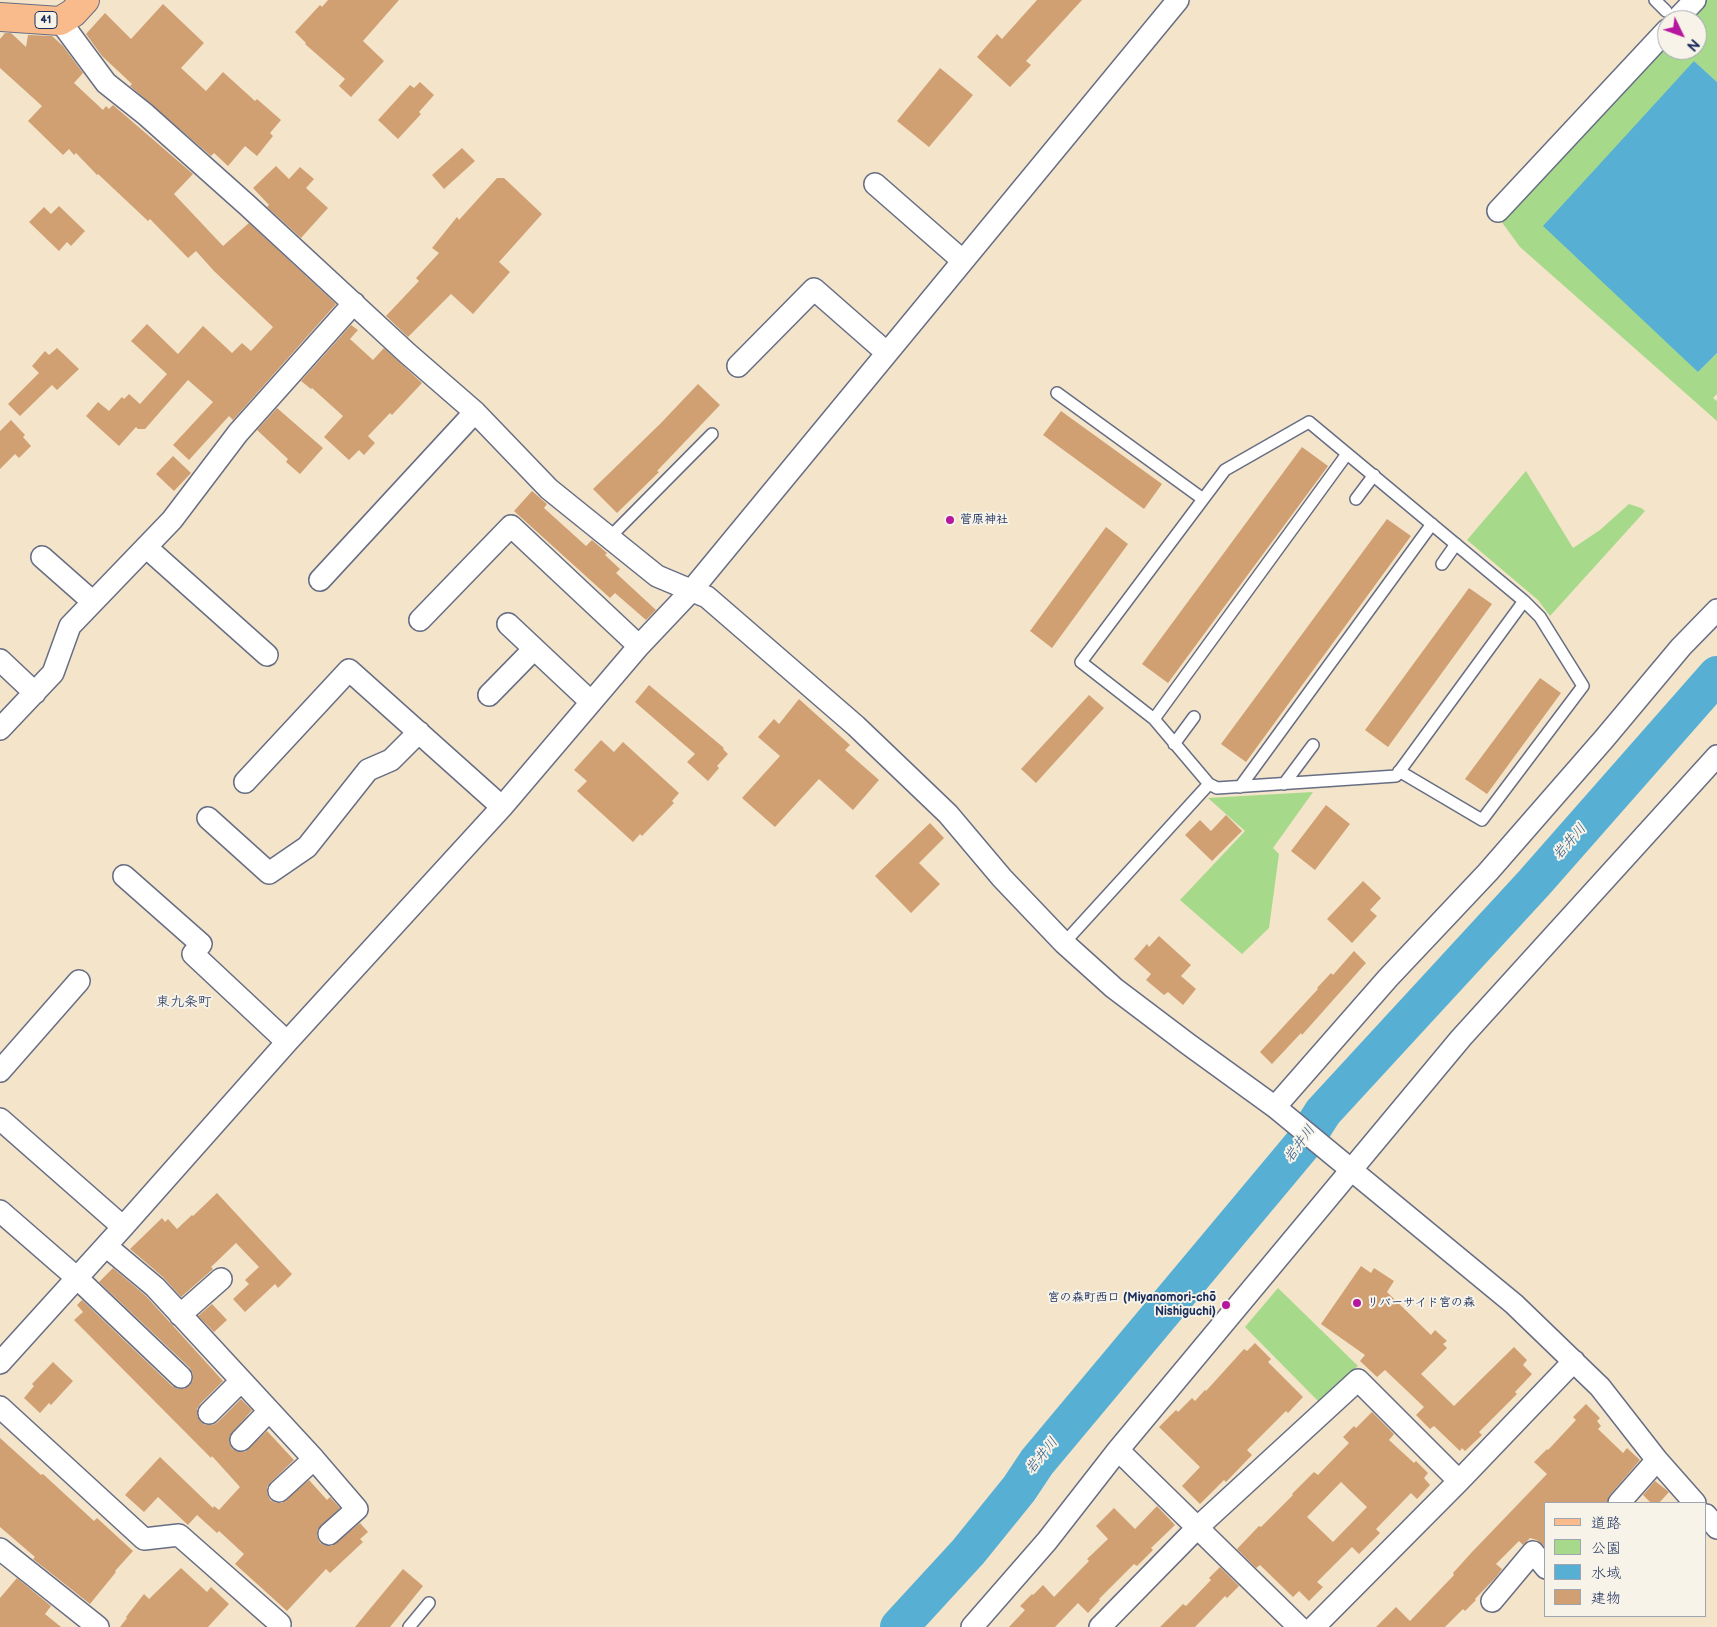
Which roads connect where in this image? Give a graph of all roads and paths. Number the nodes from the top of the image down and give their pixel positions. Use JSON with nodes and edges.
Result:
{"nodes":[{"id":1,"x":85,"y":0,"type":"edge"},
{"id":2,"x":1178,"y":0,"type":"edge"},
{"id":3,"x":1654,"y":0,"type":"edge"},
{"id":4,"x":1695,"y":0,"type":"edge"},
{"id":5,"x":1662,"y":10,"type":"edge"},
{"id":6,"x":1682,"y":10,"type":"edge"},
{"id":7,"x":0,"y":17,"type":"edge"},
{"id":8,"x":60,"y":21,"type":"junction"},
{"id":9,"x":1657,"y":34,"type":"edge"},
{"id":10,"x":875,"y":184,"type":"dead end"},
{"id":11,"x":1498,"y":211,"type":"dead end"},
{"id":12,"x":964,"y":260,"type":"junction"},
{"id":13,"x":354,"y":303,"type":"junction"},
{"id":14,"x":887,"y":353,"type":"junction"},
{"id":15,"x":738,"y":366,"type":"dead end"},
{"id":16,"x":1057,"y":393,"type":"dead end"},
{"id":17,"x":475,"y":412,"type":"junction"},
{"id":18,"x":712,"y":434,"type":"dead end"},
{"id":19,"x":1347,"y":454,"type":"junction"},
{"id":20,"x":1374,"y":476,"type":"junction"},
{"id":21,"x":1203,"y":499,"type":"junction"},
{"id":22,"x":1356,"y":499,"type":"dead end"},
{"id":23,"x":1432,"y":524,"type":"junction"},
{"id":24,"x":609,"y":538,"type":"junction"},
{"id":25,"x":1456,"y":544,"type":"junction"},
{"id":26,"x":146,"y":547,"type":"junction"},
{"id":27,"x":42,"y":557,"type":"dead end"},
{"id":28,"x":1442,"y":564,"type":"dead end"},
{"id":29,"x":320,"y":580,"type":"dead end"},
{"id":30,"x":691,"y":591,"type":"junction"},
{"id":31,"x":1524,"y":601,"type":"junction"},
{"id":32,"x":93,"y":602,"type":"junction"},
{"id":33,"x":1717,"y":610,"type":"edge"},
{"id":34,"x":420,"y":620,"type":"dead end"},
{"id":35,"x":508,"y":624,"type":"dead end"},
{"id":36,"x":639,"y":646,"type":"junction"},
{"id":37,"x":534,"y":649,"type":"junction"},
{"id":38,"x":267,"y":655,"type":"dead end"},
{"id":39,"x":0,"y":660,"type":"edge"},
{"id":40,"x":35,"y":693,"type":"junction"},
{"id":41,"x":489,"y":695,"type":"dead end"},
{"id":42,"x":591,"y":702,"type":"junction"},
{"id":43,"x":1194,"y":718,"type":"dead end"},
{"id":44,"x":1154,"y":719,"type":"junction"},
{"id":45,"x":0,"y":729,"type":"edge"},
{"id":46,"x":419,"y":732,"type":"junction"},
{"id":47,"x":1174,"y":744,"type":"junction"},
{"id":48,"x":1313,"y":745,"type":"dead end"},
{"id":49,"x":1717,"y":756,"type":"edge"},
{"id":50,"x":1399,"y":771,"type":"junction"},
{"id":51,"x":245,"y":782,"type":"dead end"},
{"id":52,"x":1209,"y":784,"type":"junction"},
{"id":53,"x":1284,"y":784,"type":"junction"},
{"id":54,"x":1240,"y":787,"type":"junction"},
{"id":55,"x":502,"y":807,"type":"junction"},
{"id":56,"x":208,"y":818,"type":"dead end"},
{"id":57,"x":124,"y":876,"type":"dead end"},
{"id":58,"x":1064,"y":943,"type":"junction"},
{"id":59,"x":79,"y":981,"type":"dead end"},
{"id":60,"x":287,"y":1042,"type":"junction"},
{"id":61,"x":0,"y":1071,"type":"edge"},
{"id":62,"x":1280,"y":1110,"type":"junction"},
{"id":63,"x":0,"y":1119,"type":"edge"},
{"id":64,"x":1346,"y":1164,"type":"junction"},
{"id":65,"x":0,"y":1211,"type":"edge"},
{"id":66,"x":123,"y":1228,"type":"junction"},
{"id":67,"x":106,"y":1246,"type":"junction"},
{"id":68,"x":77,"y":1278,"type":"junction"},
{"id":69,"x":221,"y":1278,"type":"dead end"},
{"id":70,"x":180,"y":1315,"type":"junction"},
{"id":71,"x":1574,"y":1361,"type":"junction"},
{"id":72,"x":0,"y":1363,"type":"edge"},
{"id":73,"x":182,"y":1377,"type":"dead end"},
{"id":74,"x":241,"y":1381,"type":"junction"},
{"id":75,"x":0,"y":1407,"type":"edge"},
{"id":76,"x":268,"y":1412,"type":"junction"},
{"id":77,"x":209,"y":1413,"type":"dead end"},
{"id":78,"x":241,"y":1440,"type":"dead end"},
{"id":79,"x":1118,"y":1450,"type":"junction"},
{"id":80,"x":314,"y":1459,"type":"junction"},
{"id":81,"x":1657,"y":1460,"type":"junction"},
{"id":82,"x":1459,"y":1481,"type":"junction"},
{"id":83,"x":279,"y":1491,"type":"dead end"},
{"id":84,"x":1620,"y":1502,"type":"edge"},
{"id":85,"x":1694,"y":1502,"type":"edge"},
{"id":86,"x":1707,"y":1516,"type":"edge"},
{"id":87,"x":1198,"y":1527,"type":"junction"},
{"id":88,"x":1717,"y":1528,"type":"edge"},
{"id":89,"x":328,"y":1534,"type":"dead end"},
{"id":90,"x":3,"y":1558,"type":"edge"},
{"id":91,"x":1544,"y":1566,"type":"edge"},
{"id":92,"x":1492,"y":1601,"type":"dead end"},
{"id":93,"x":429,"y":1603,"type":"dead end"},
{"id":94,"x":85,"y":1623,"type":"edge"},
{"id":95,"x":280,"y":1624,"type":"dead end"},
{"id":96,"x":409,"y":1627,"type":"edge"},
{"id":97,"x":972,"y":1627,"type":"edge"},
{"id":98,"x":1100,"y":1627,"type":"edge"},
{"id":99,"x":1299,"y":1627,"type":"edge"},
{"id":100,"x":1314,"y":1627,"type":"edge"}],
"edges":[{"from":1,"to":8,"type":"main road","number":"41"},
{"from":2,"to":12,"type":"street"},
{"from":3,"to":5,"type":"lane"},
{"from":4,"to":6,"type":"street"},
{"from":7,"to":8,"type":"main road","number":"41"},
{"from":8,"to":13,"type":"street"},
{"from":9,"to":11,"type":"street"},
{"from":10,"to":12,"type":"street"},
{"from":12,"to":14,"type":"street"},
{"from":13,"to":17,"type":"street"},
{"from":13,"to":26,"type":"street"},
{"from":14,"to":15,"type":"street"},
{"from":14,"to":30,"type":"street"},
{"from":16,"to":21,"type":"lane"},
{"from":17,"to":24,"type":"street"},
{"from":17,"to":29,"type":"street"},
{"from":18,"to":24,"type":"lane"},
{"from":19,"to":20,"type":"lane"},
{"from":19,"to":21,"type":"lane"},
{"from":19,"to":44,"type":"lane"},
{"from":20,"to":22,"type":"lane"},
{"from":20,"to":23,"type":"lane"},
{"from":21,"to":44,"type":"lane"},
{"from":23,"to":25,"type":"lane"},
{"from":23,"to":54,"type":"lane"},
{"from":24,"to":30,"type":"street"},
{"from":25,"to":28,"type":"lane"},
{"from":25,"to":31,"type":"lane"},
{"from":26,"to":32,"type":"street"},
{"from":26,"to":38,"type":"street"},
{"from":27,"to":32,"type":"street"},
{"from":30,"to":36,"type":"street"},
{"from":30,"to":58,"type":"street"},
{"from":31,"to":50,"type":"lane"},
{"from":31,"to":50,"type":"lane"},
{"from":32,"to":40,"type":"street"},
{"from":33,"to":62,"type":"street"},
{"from":34,"to":36,"type":"street"},
{"from":35,"to":37,"type":"street"},
{"from":36,"to":42,"type":"street"},
{"from":37,"to":41,"type":"street"},
{"from":37,"to":42,"type":"street"},
{"from":39,"to":40,"type":"street"},
{"from":40,"to":45,"type":"street"},
{"from":42,"to":55,"type":"street"},
{"from":43,"to":47,"type":"lane"},
{"from":44,"to":47,"type":"lane"},
{"from":46,"to":51,"type":"street"},
{"from":46,"to":55,"type":"street"},
{"from":46,"to":56,"type":"street"},
{"from":47,"to":52,"type":"lane"},
{"from":48,"to":53,"type":"lane"},
{"from":49,"to":64,"type":"street"},
{"from":50,"to":53,"type":"lane"},
{"from":52,"to":54,"type":"lane"},
{"from":52,"to":58,"type":"lane"},
{"from":53,"to":54,"type":"lane"},
{"from":55,"to":60,"type":"street"},
{"from":57,"to":60,"type":"street"},
{"from":58,"to":62,"type":"street"},
{"from":59,"to":61,"type":"street"},
{"from":60,"to":66,"type":"street"},
{"from":62,"to":64,"type":"street"},
{"from":63,"to":66,"type":"street"},
{"from":64,"to":71,"type":"street"},
{"from":64,"to":79,"type":"street"},
{"from":65,"to":68,"type":"street"},
{"from":66,"to":67,"type":"street"},
{"from":67,"to":68,"type":"street"},
{"from":67,"to":70,"type":"street"},
{"from":68,"to":72,"type":"street"},
{"from":68,"to":73,"type":"street"},
{"from":69,"to":70,"type":"street"},
{"from":70,"to":74,"type":"street"},
{"from":71,"to":81,"type":"street"},
{"from":71,"to":82,"type":"street"},
{"from":74,"to":76,"type":"street"},
{"from":74,"to":77,"type":"street"},
{"from":75,"to":95,"type":"street"},
{"from":76,"to":78,"type":"street"},
{"from":76,"to":80,"type":"street"},
{"from":79,"to":87,"type":"street"},
{"from":79,"to":97,"type":"street"},
{"from":80,"to":83,"type":"street"},
{"from":80,"to":89,"type":"street"},
{"from":81,"to":84,"type":"street"},
{"from":81,"to":85,"type":"street"},
{"from":82,"to":87,"type":"street"},
{"from":82,"to":100,"type":"street"},
{"from":86,"to":88,"type":"street"},
{"from":87,"to":98,"type":"street"},
{"from":87,"to":99,"type":"street"},
{"from":90,"to":94,"type":"street"},
{"from":91,"to":92,"type":"street"},
{"from":93,"to":96,"type":"lane"}]}
